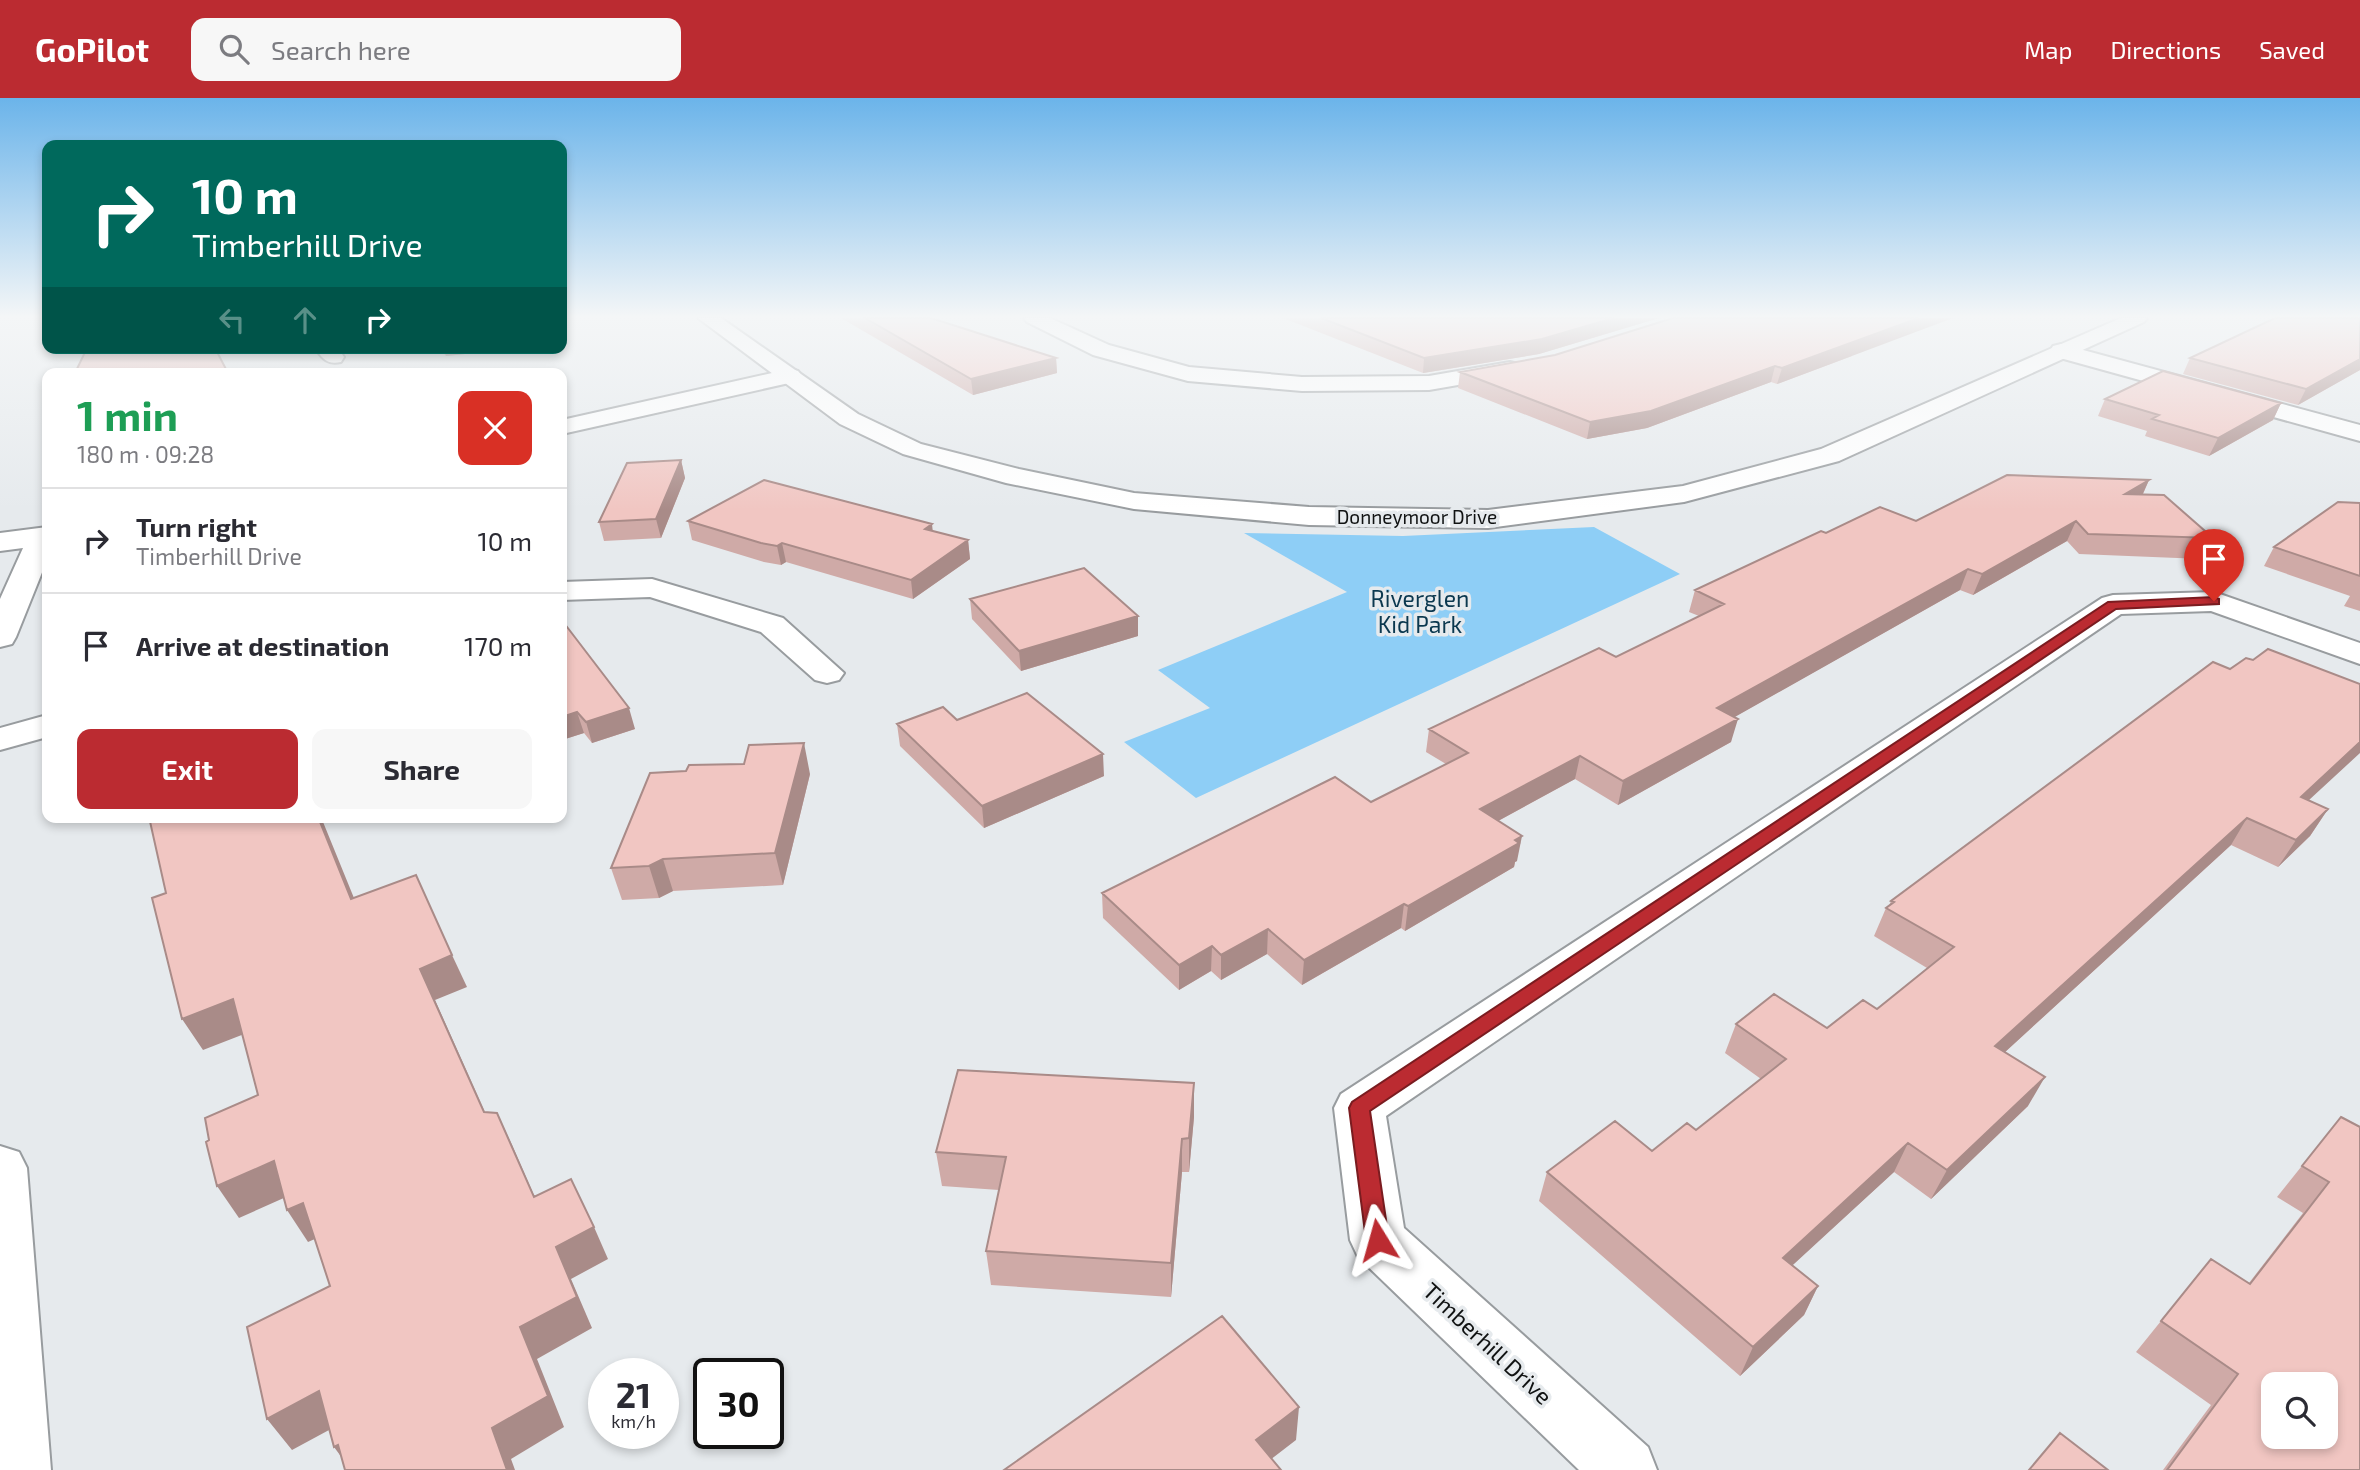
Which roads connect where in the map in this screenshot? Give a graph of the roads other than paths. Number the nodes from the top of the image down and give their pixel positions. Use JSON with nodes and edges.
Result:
{"nodes":[{"id":1,"x":762,"y":382,"type":"edge"},
{"id":2,"x":797,"y":382,"type":"edge"},
{"id":3,"x":1280,"y":382,"type":"edge"},
{"id":4,"x":1435,"y":382,"type":"edge"},
{"id":5,"x":1992,"y":382,"type":"edge"},
{"id":6,"x":2174,"y":382,"type":"edge"},
{"id":7,"x":567,"y":426,"type":"edge"},
{"id":8,"x":2360,"y":433,"type":"edge"},
{"id":9,"x":42,"y":537,"type":"edge"},
{"id":10,"x":0,"y":542,"type":"edge"},
{"id":11,"x":42,"y":544,"type":"edge"},
{"id":12,"x":567,"y":591,"type":"edge"},
{"id":13,"x":0,"y":637,"type":"edge"},
{"id":14,"x":2360,"y":654,"type":"edge"},
{"id":15,"x":827,"y":673,"type":"dead end"},
{"id":16,"x":42,"y":727,"type":"edge"},
{"id":17,"x":0,"y":739,"type":"edge"},
{"id":18,"x":0,"y":1168,"type":"edge"},
{"id":19,"x":19,"y":1470,"type":"edge"},
{"id":20,"x":1625,"y":1470,"type":"edge"}],
"edges":[{"from":1,"to":7,"type":"street"},
{"from":2,"to":5,"type":"street","name":"Donneymoor Drive"},
{"from":3,"to":4,"type":"street"},
{"from":6,"to":8,"type":"street"},
{"from":9,"to":10,"type":"street"},
{"from":11,"to":13,"type":"street"},
{"from":12,"to":15,"type":"street"},
{"from":14,"to":20,"type":"street","name":"Timberhill Drive"},
{"from":16,"to":17,"type":"street"},
{"from":18,"to":19,"type":"street"}]}
